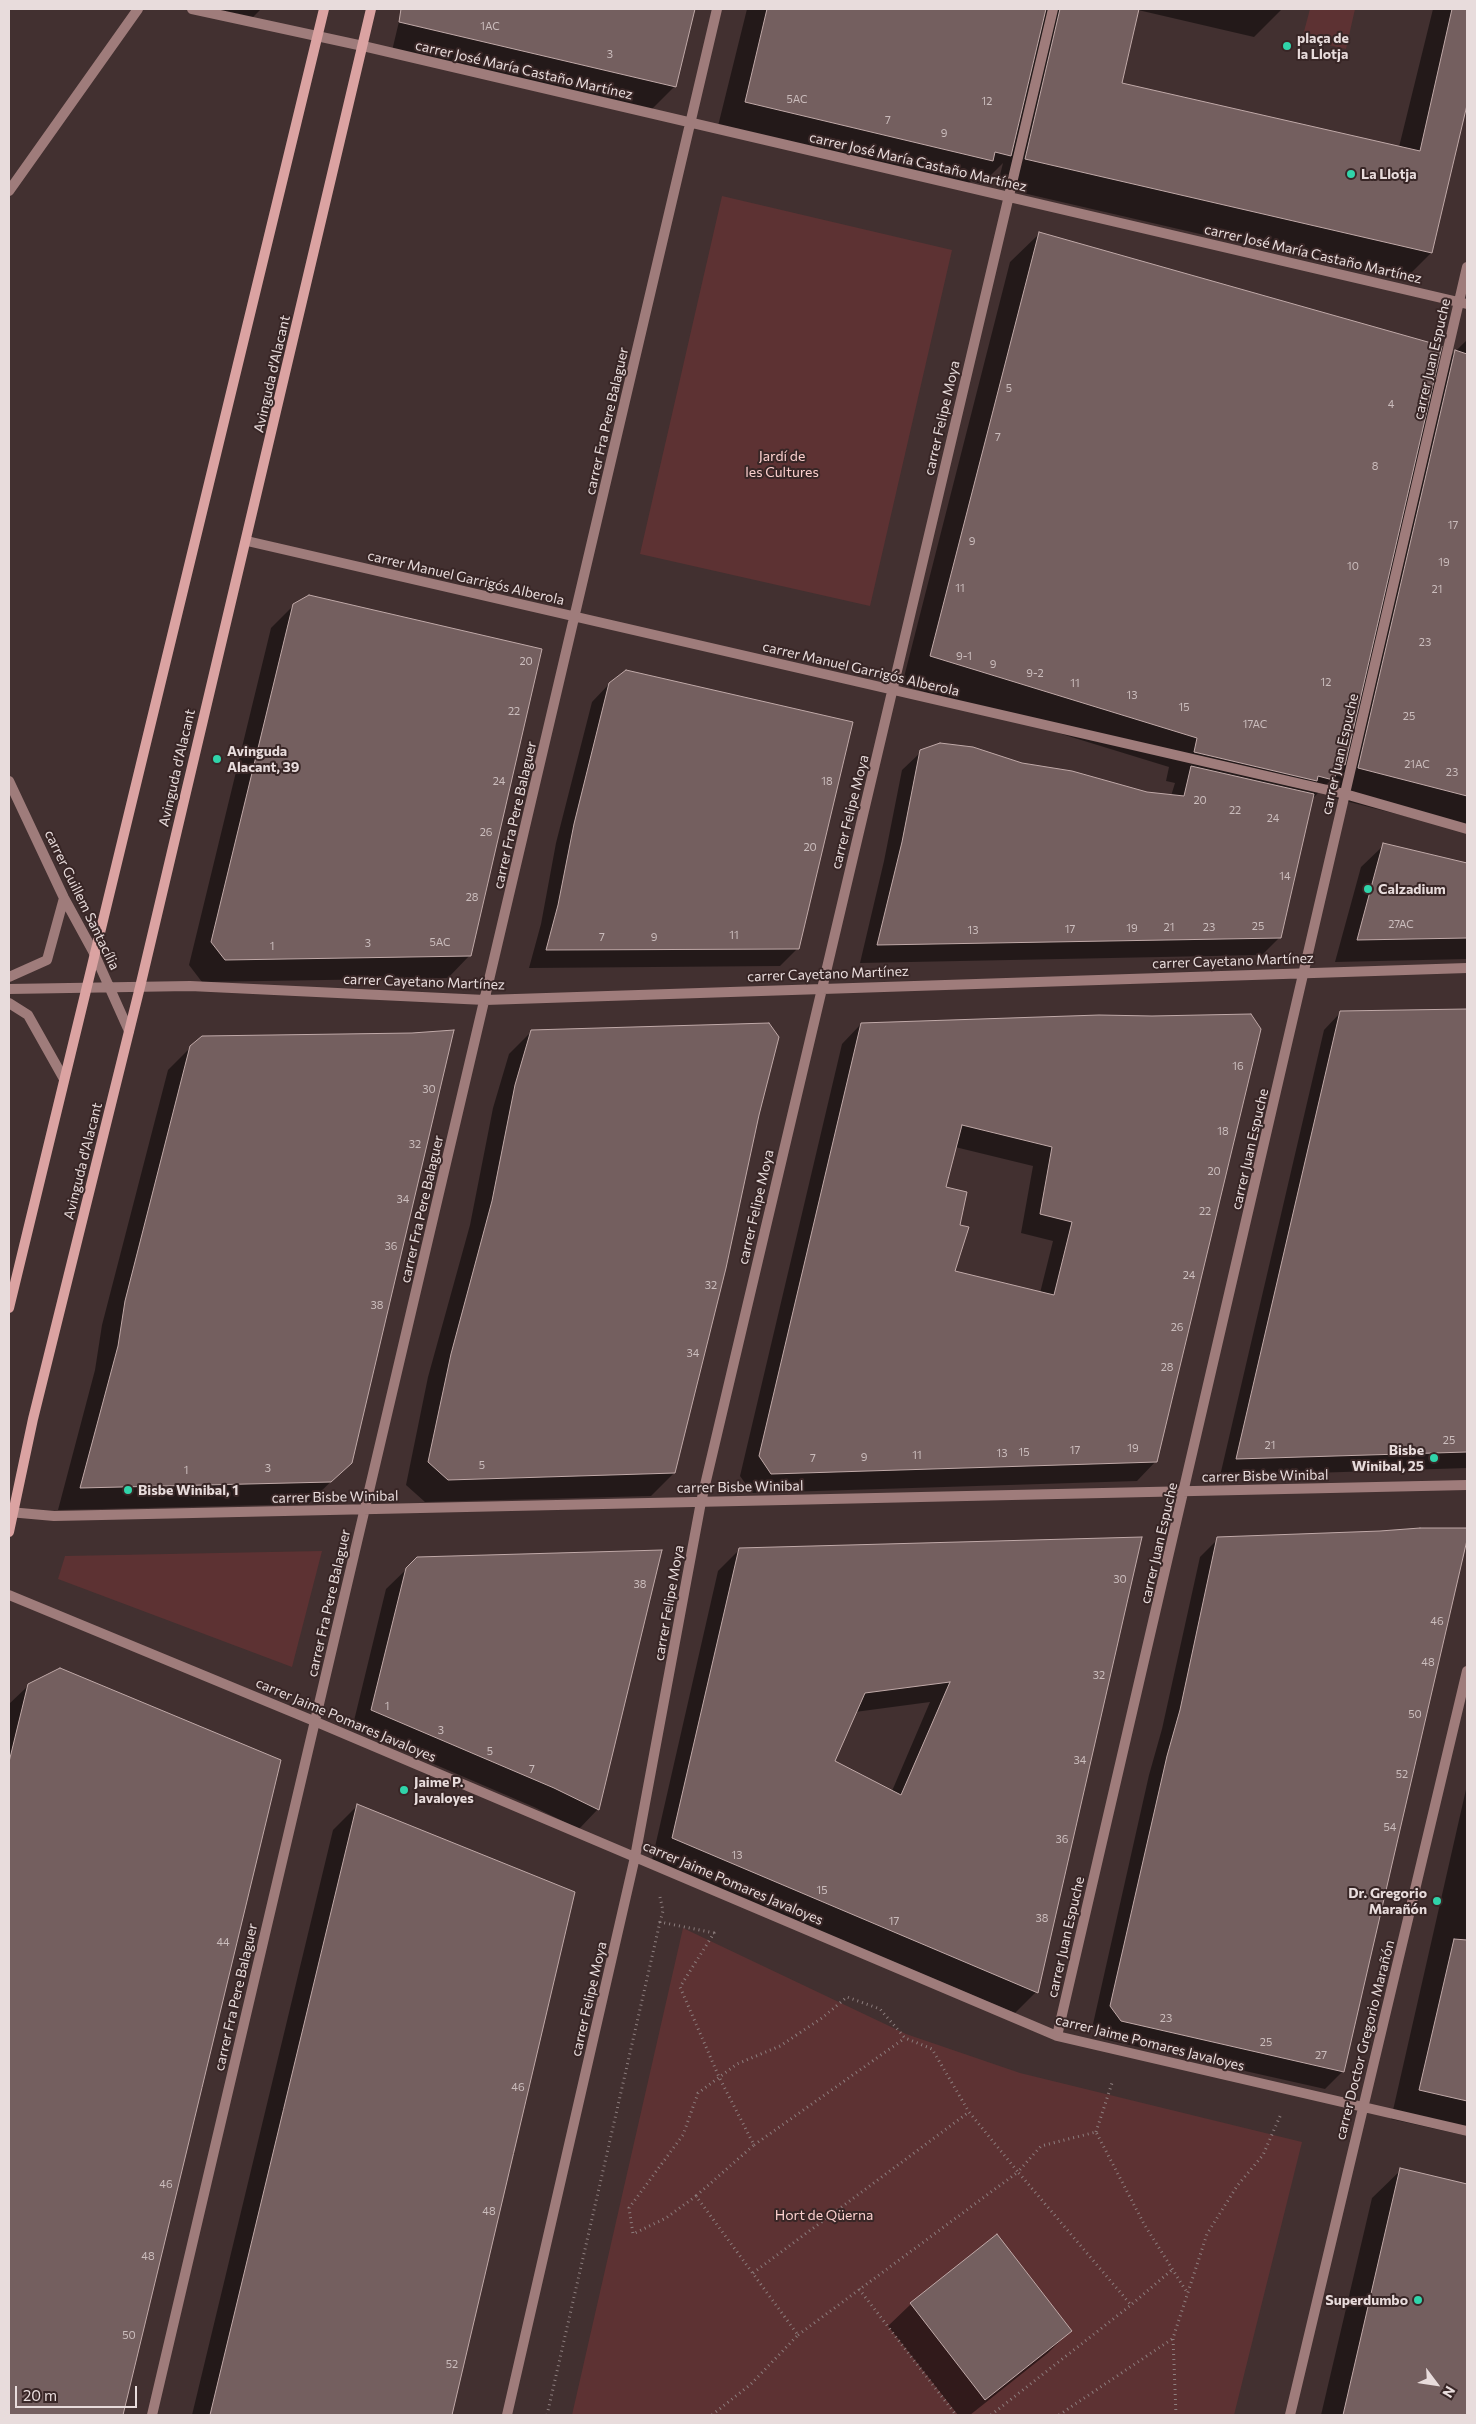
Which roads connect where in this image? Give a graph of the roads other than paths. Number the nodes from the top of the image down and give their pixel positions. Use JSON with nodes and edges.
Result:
{"nodes":[{"id":1,"x":138,"y":9,"type":"edge"},
{"id":2,"x":192,"y":9,"type":"edge"},
{"id":3,"x":324,"y":9,"type":"edge"},
{"id":4,"x":371,"y":9,"type":"edge"},
{"id":5,"x":717,"y":9,"type":"edge"},
{"id":6,"x":1053,"y":9,"type":"edge"},
{"id":7,"x":318,"y":36,"type":"junction"},
{"id":8,"x":363,"y":46,"type":"junction"},
{"id":9,"x":690,"y":124,"type":"junction"},
{"id":10,"x":9,"y":191,"type":"edge"},
{"id":11,"x":1008,"y":197,"type":"junction"},
{"id":12,"x":1467,"y":267,"type":"edge"},
{"id":13,"x":1463,"y":303,"type":"edge"},
{"id":14,"x":247,"y":541,"type":"junction"},
{"id":15,"x":576,"y":618,"type":"junction"},
{"id":16,"x":894,"y":691,"type":"junction"},
{"id":17,"x":9,"y":781,"type":"edge"},
{"id":18,"x":1345,"y":794,"type":"junction"},
{"id":19,"x":1467,"y":828,"type":"edge"},
{"id":20,"x":64,"y":898,"type":"junction"},
{"id":21,"x":94,"y":953,"type":"junction"},
{"id":22,"x":1467,"y":968,"type":"edge"},
{"id":23,"x":1305,"y":973,"type":"junction"},
{"id":24,"x":9,"y":978,"type":"edge"},
{"id":25,"x":140,"y":987,"type":"junction"},
{"id":26,"x":110,"y":988,"type":"junction"},
{"id":27,"x":821,"y":988,"type":"junction"},
{"id":28,"x":9,"y":989,"type":"edge"},
{"id":29,"x":87,"y":989,"type":"junction"},
{"id":30,"x":486,"y":1000,"type":"junction"},
{"id":31,"x":9,"y":1003,"type":"edge"},
{"id":32,"x":129,"y":1031,"type":"junction"},
{"id":33,"x":64,"y":1079,"type":"junction"},
{"id":34,"x":9,"y":1308,"type":"edge"},
{"id":35,"x":1467,"y":1485,"type":"edge"},
{"id":36,"x":1185,"y":1492,"type":"junction"},
{"id":37,"x":701,"y":1502,"type":"junction"},
{"id":38,"x":365,"y":1510,"type":"junction"},
{"id":39,"x":11,"y":1512,"type":"edge"},
{"id":40,"x":9,"y":1532,"type":"edge"},
{"id":41,"x":9,"y":1595,"type":"edge"},
{"id":42,"x":1467,"y":1671,"type":"edge"},
{"id":43,"x":314,"y":1721,"type":"junction"},
{"id":44,"x":636,"y":1857,"type":"junction"},
{"id":45,"x":1057,"y":2036,"type":"junction"},
{"id":46,"x":1365,"y":2107,"type":"junction"},
{"id":47,"x":1467,"y":2131,"type":"edge"},
{"id":48,"x":152,"y":2415,"type":"edge"},
{"id":49,"x":507,"y":2415,"type":"edge"},
{"id":50,"x":1290,"y":2415,"type":"edge"}],
"edges":[{"from":1,"to":10,"type":"street"},
{"from":2,"to":7,"type":"street","name":"carrer José María Castaño Martínez"},
{"from":3,"to":7,"type":"main road"},
{"from":4,"to":8,"type":"main road","name":"Avinguda d'Alacant"},
{"from":5,"to":9,"type":"street","name":"carrer Fra Pere Balaguer"},
{"from":6,"to":11,"type":"street","name":"carrer Felipe Moya"},
{"from":7,"to":8,"type":"street","name":"carrer José María Castaño Martínez"},
{"from":7,"to":21,"type":"main road"},
{"from":8,"to":9,"type":"street","name":"carrer José María Castaño Martínez"},
{"from":8,"to":14,"type":"main road","name":"Avinguda d'Alacant"},
{"from":9,"to":11,"type":"street","name":"carrer José María Castaño Martínez"},
{"from":9,"to":15,"type":"street","name":"carrer Fra Pere Balaguer"},
{"from":11,"to":13,"type":"street","name":"carrer José María Castaño Martínez"},
{"from":11,"to":16,"type":"street","name":"carrer Felipe Moya"},
{"from":12,"to":13,"type":"street","name":"carrer Juan Espuche"},
{"from":13,"to":18,"type":"street","name":"carrer Juan Espuche"},
{"from":14,"to":15,"type":"street","name":"carrer Manuel Garrigós Alberola"},
{"from":14,"to":25,"type":"main road","name":"Avinguda d'Alacant"},
{"from":15,"to":16,"type":"street","name":"carrer Manuel Garrigós Alberola"},
{"from":15,"to":30,"type":"street","name":"carrer Fra Pere Balaguer"},
{"from":16,"to":18,"type":"street","name":"carrer Manuel Garrigós Alberola"},
{"from":16,"to":27,"type":"street","name":"carrer Felipe Moya"},
{"from":17,"to":20,"type":"street","name":"carrer Guillem Santacília"},
{"from":18,"to":19,"type":"street","name":"carrer Manuel Garrigós Alberola"},
{"from":18,"to":23,"type":"street","name":"carrer Juan Espuche"},
{"from":20,"to":21,"type":"street","name":"carrer Guillem Santacília"},
{"from":20,"to":24,"type":"street"},
{"from":21,"to":26,"type":"street","name":"carrer Guillem Santacília"},
{"from":21,"to":29,"type":"main road"},
{"from":22,"to":23,"type":"street","name":"carrer Cayetano Martínez"},
{"from":23,"to":27,"type":"street","name":"carrer Cayetano Martínez"},
{"from":23,"to":36,"type":"street","name":"carrer Juan Espuche"},
{"from":25,"to":26,"type":"street","name":"carrer Cayetano Martínez"},
{"from":25,"to":30,"type":"street","name":"carrer Cayetano Martínez"},
{"from":25,"to":32,"type":"main road","name":"Avinguda d'Alacant"},
{"from":26,"to":29,"type":"street","name":"carrer Cayetano Martínez"},
{"from":26,"to":32,"type":"street","name":"carrer Guillem Santacília"},
{"from":27,"to":30,"type":"street","name":"carrer Cayetano Martínez"},
{"from":27,"to":37,"type":"street","name":"carrer Felipe Moya"},
{"from":28,"to":29,"type":"street","name":"carrer Cayetano Martínez"},
{"from":29,"to":33,"type":"main road"},
{"from":30,"to":38,"type":"street","name":"carrer Fra Pere Balaguer"},
{"from":31,"to":33,"type":"street"},
{"from":32,"to":39,"type":"main road","name":"Avinguda d'Alacant"},
{"from":33,"to":34,"type":"main road"},
{"from":35,"to":36,"type":"street","name":"carrer Bisbe Winibal"},
{"from":36,"to":37,"type":"street","name":"carrer Bisbe Winibal"},
{"from":36,"to":45,"type":"street","name":"carrer Juan Espuche"},
{"from":37,"to":38,"type":"street","name":"carrer Bisbe Winibal"},
{"from":37,"to":44,"type":"street","name":"carrer Felipe Moya"},
{"from":38,"to":39,"type":"street","name":"carrer Bisbe Winibal"},
{"from":38,"to":43,"type":"street","name":"carrer Fra Pere Balaguer"},
{"from":39,"to":40,"type":"main road","name":"Avinguda d'Alacant"},
{"from":41,"to":43,"type":"street","name":"carrer Jaime Pomares Javaloyes"},
{"from":42,"to":46,"type":"street","name":"carrer Doctor Gregorio Marañón"},
{"from":43,"to":44,"type":"street","name":"carrer Jaime Pomares Javaloyes"},
{"from":43,"to":48,"type":"street","name":"carrer Fra Pere Balaguer"},
{"from":44,"to":45,"type":"street","name":"carrer Jaime Pomares Javaloyes"},
{"from":44,"to":49,"type":"street","name":"carrer Felipe Moya"},
{"from":45,"to":46,"type":"street","name":"carrer Jaime Pomares Javaloyes"},
{"from":46,"to":47,"type":"street","name":"carrer Jaime Pomares Javaloyes"},
{"from":46,"to":50,"type":"street","name":"carrer Doctor Gregorio Marañón"}]}
